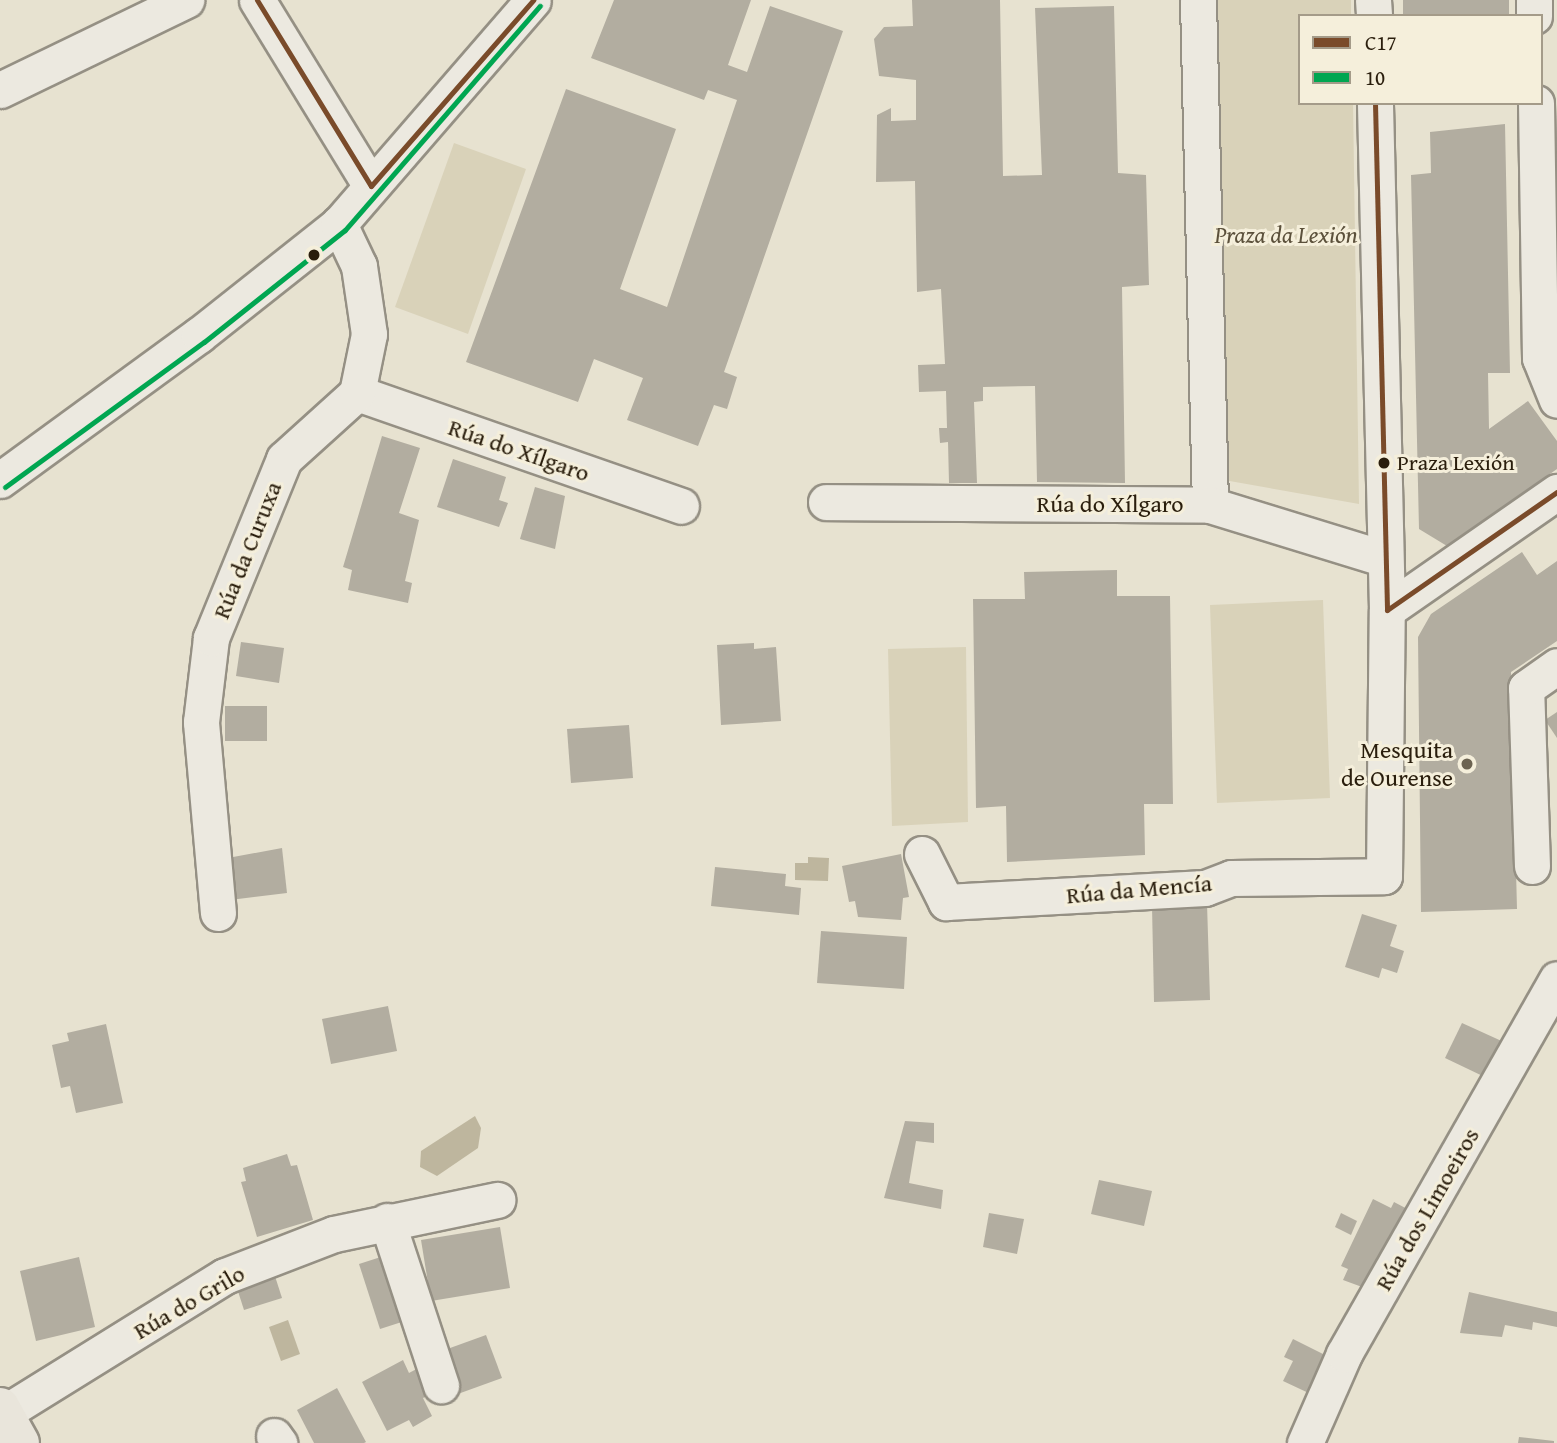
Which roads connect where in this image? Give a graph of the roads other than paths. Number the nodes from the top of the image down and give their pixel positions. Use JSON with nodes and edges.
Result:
{"nodes":[{"id":1,"x":186,"y":0,"type":"edge"},
{"id":2,"x":257,"y":0,"type":"edge"},
{"id":3,"x":533,"y":0,"type":"edge"},
{"id":4,"x":1198,"y":0,"type":"edge"},
{"id":5,"x":0,"y":89,"type":"edge"},
{"id":6,"x":1375,"y":105,"type":"edge"},
{"id":7,"x":1536,"y":105,"type":"edge"},
{"id":8,"x":370,"y":187,"type":"junction"},
{"id":9,"x":339,"y":224,"type":"junction"},
{"id":10,"x":357,"y":393,"type":"junction"},
{"id":11,"x":1557,"y":400,"type":"edge"},
{"id":12,"x":0,"y":480,"type":"edge"},
{"id":13,"x":1557,"y":492,"type":"edge"},
{"id":14,"x":826,"y":502,"type":"dead end"},
{"id":15,"x":1210,"y":505,"type":"junction"},
{"id":16,"x":681,"y":506,"type":"dead end"},
{"id":17,"x":1385,"y":559,"type":"junction"},
{"id":18,"x":1387,"y":610,"type":"junction"},
{"id":19,"x":1557,"y":666,"type":"edge"},
{"id":20,"x":922,"y":854,"type":"dead end"},
{"id":21,"x":1532,"y":866,"type":"dead end"},
{"id":22,"x":218,"y":913,"type":"dead end"},
{"id":23,"x":1557,"y":979,"type":"edge"},
{"id":24,"x":497,"y":1200,"type":"dead end"},
{"id":25,"x":387,"y":1221,"type":"junction"},
{"id":26,"x":442,"y":1385,"type":"dead end"},
{"id":27,"x":8,"y":1421,"type":"edge"},
{"id":28,"x":1305,"y":1443,"type":"edge"}],
"edges":[{"from":1,"to":5,"type":"street"},
{"from":2,"to":8,"type":"street"},
{"from":3,"to":8,"type":"street"},
{"from":4,"to":15,"type":"street"},
{"from":6,"to":17,"type":"street"},
{"from":7,"to":11,"type":"street"},
{"from":8,"to":9,"type":"street"},
{"from":9,"to":10,"type":"street"},
{"from":9,"to":12,"type":"street"},
{"from":10,"to":16,"type":"street","name":"Rúa do Xílgaro"},
{"from":10,"to":22,"type":"street","name":"Rúa da Curuxa"},
{"from":13,"to":18,"type":"street"},
{"from":14,"to":15,"type":"street","name":"Rúa do Xílgaro"},
{"from":15,"to":17,"type":"street","name":"Rúa do Xílgaro"},
{"from":17,"to":18,"type":"street"},
{"from":18,"to":20,"type":"street","name":"Rúa da Mencía"},
{"from":19,"to":21,"type":"street"},
{"from":23,"to":28,"type":"street","name":"Rúa dos Limoeiros"},
{"from":24,"to":25,"type":"street","name":"Rúa do Grilo"},
{"from":25,"to":26,"type":"street"},
{"from":25,"to":27,"type":"street","name":"Rúa do Grilo"}]}
